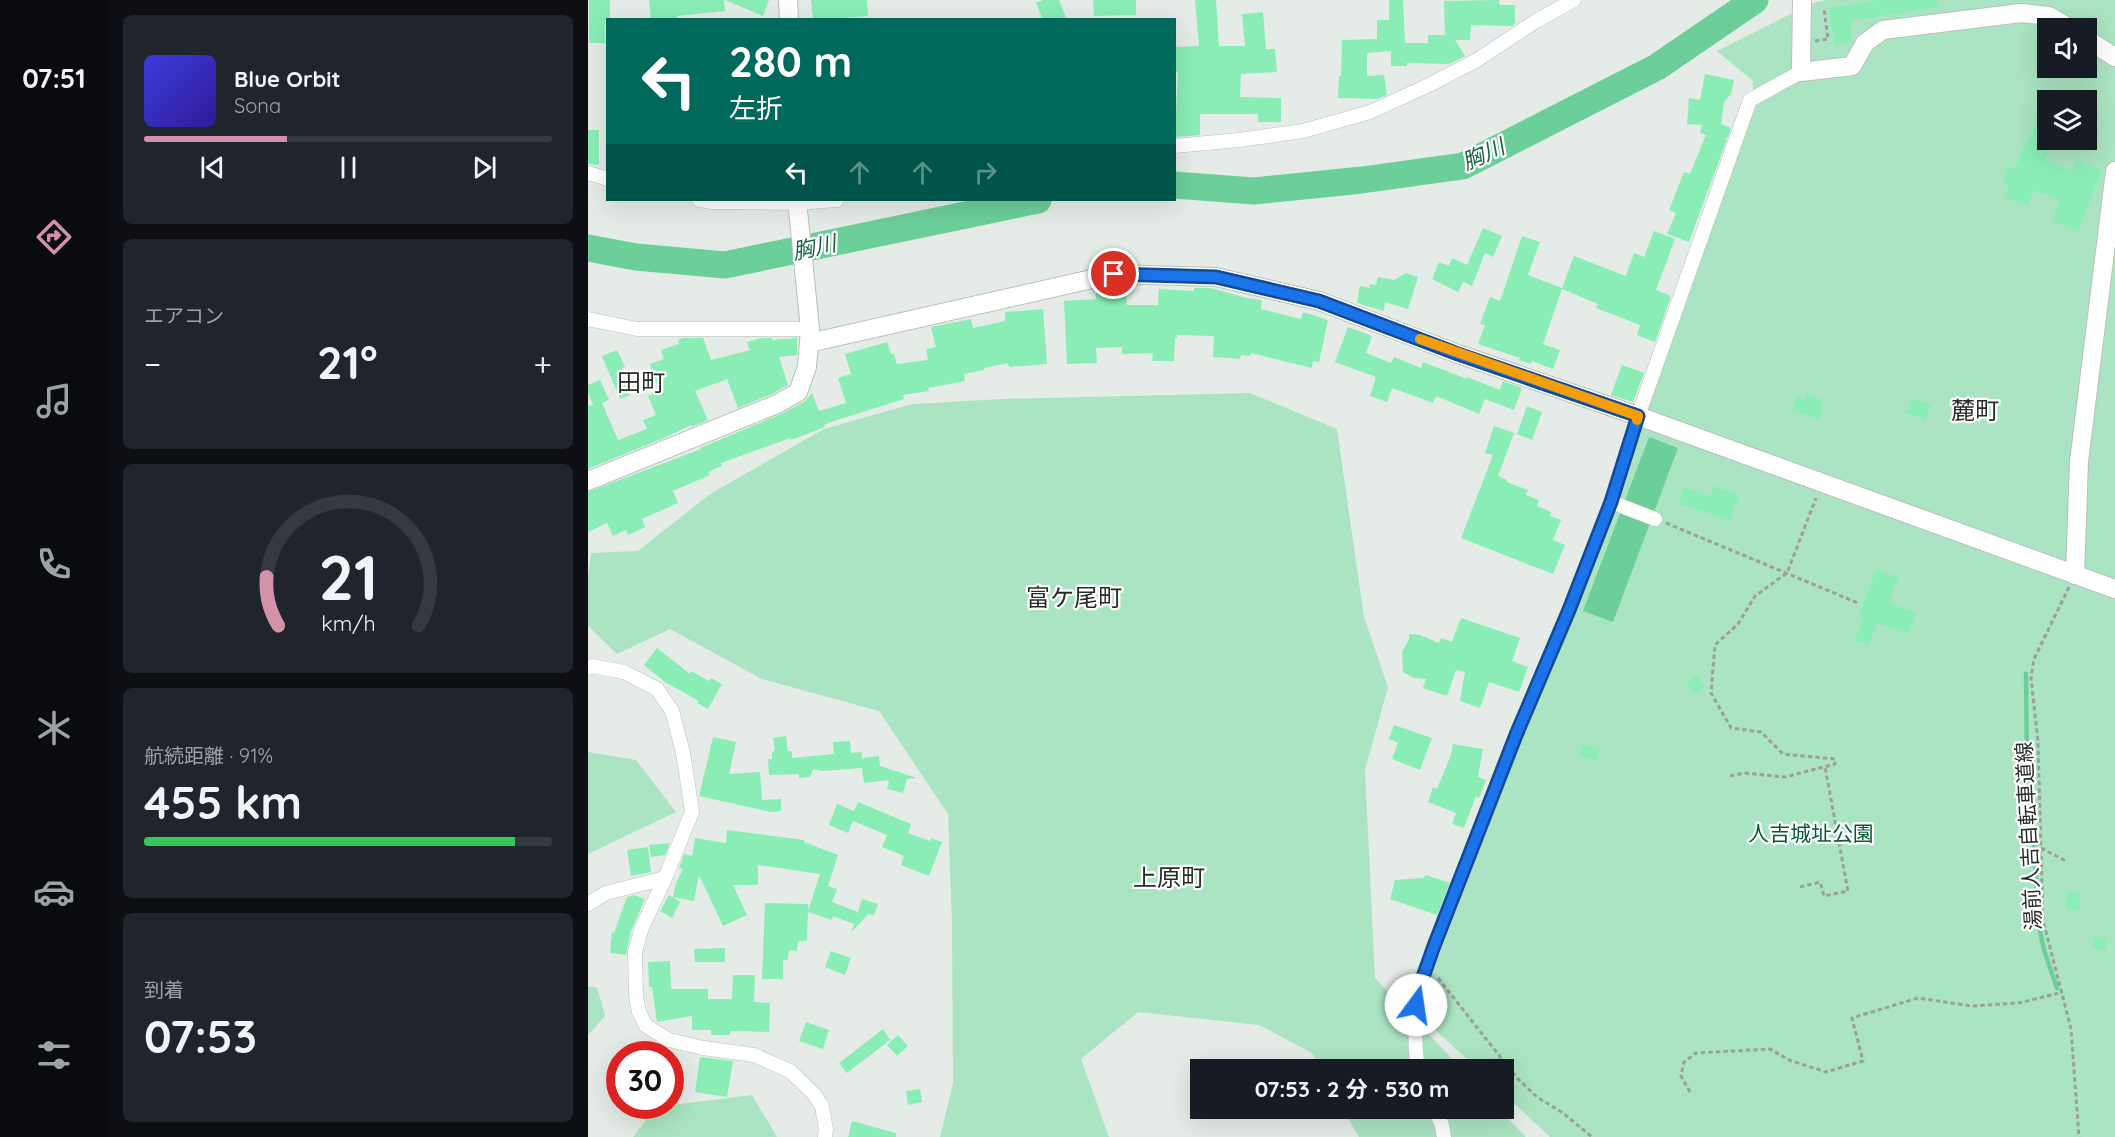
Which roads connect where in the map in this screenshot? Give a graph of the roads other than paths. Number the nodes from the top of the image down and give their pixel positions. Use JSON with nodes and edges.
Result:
{"nodes":[{"id":1,"x":788,"y":0,"type":"edge"},
{"id":2,"x":1574,"y":0,"type":"edge"},
{"id":3,"x":1802,"y":0,"type":"edge"},
{"id":4,"x":789,"y":18,"type":"edge"},
{"id":5,"x":2052,"y":18,"type":"edge"},
{"id":6,"x":2097,"y":46,"type":"edge"},
{"id":7,"x":2115,"y":57,"type":"edge"},
{"id":8,"x":1801,"y":72,"type":"junction"},
{"id":9,"x":1176,"y":146,"type":"edge"},
{"id":10,"x":2115,"y":171,"type":"edge"},
{"id":11,"x":588,"y":173,"type":"edge"},
{"id":12,"x":606,"y":178,"type":"edge"},
{"id":13,"x":706,"y":201,"type":"edge"},
{"id":14,"x":830,"y":201,"type":"edge"},
{"id":15,"x":797,"y":206,"type":"edge"},
{"id":16,"x":588,"y":319,"type":"edge"},
{"id":17,"x":810,"y":336,"type":"junction"},
{"id":18,"x":1638,"y":416,"type":"junction"},
{"id":19,"x":588,"y":481,"type":"edge"},
{"id":20,"x":1616,"y":504,"type":"junction"},
{"id":21,"x":1655,"y":519,"type":"road end"},
{"id":22,"x":2075,"y":575,"type":"junction"},
{"id":23,"x":2108,"y":586,"type":"edge"},
{"id":24,"x":588,"y":668,"type":"edge"},
{"id":25,"x":665,"y":878,"type":"junction"},
{"id":26,"x":588,"y":904,"type":"edge"},
{"id":27,"x":1416,"y":1059,"type":"edge"},
{"id":28,"x":1439,"y":1119,"type":"edge"},
{"id":29,"x":825,"y":1137,"type":"edge"},
{"id":30,"x":1444,"y":1137,"type":"edge"}],
"edges":[{"from":1,"to":4,"type":"street"},
{"from":2,"to":9,"type":"street"},
{"from":3,"to":8,"type":"street"},
{"from":5,"to":8,"type":"street"},
{"from":6,"to":7,"type":"street"},
{"from":8,"to":18,"type":"street"},
{"from":10,"to":22,"type":"street"},
{"from":11,"to":12,"type":"street"},
{"from":13,"to":15,"type":"street"},
{"from":14,"to":15,"type":"street"},
{"from":15,"to":17,"type":"street"},
{"from":16,"to":17,"type":"street"},
{"from":17,"to":18,"type":"street"},
{"from":17,"to":19,"type":"street"},
{"from":18,"to":20,"type":"street"},
{"from":18,"to":22,"type":"street"},
{"from":20,"to":21,"type":"street"},
{"from":20,"to":27,"type":"street"},
{"from":22,"to":23,"type":"street"},
{"from":24,"to":25,"type":"street"},
{"from":25,"to":26,"type":"street"},
{"from":25,"to":29,"type":"street"},
{"from":28,"to":30,"type":"street"}]}
